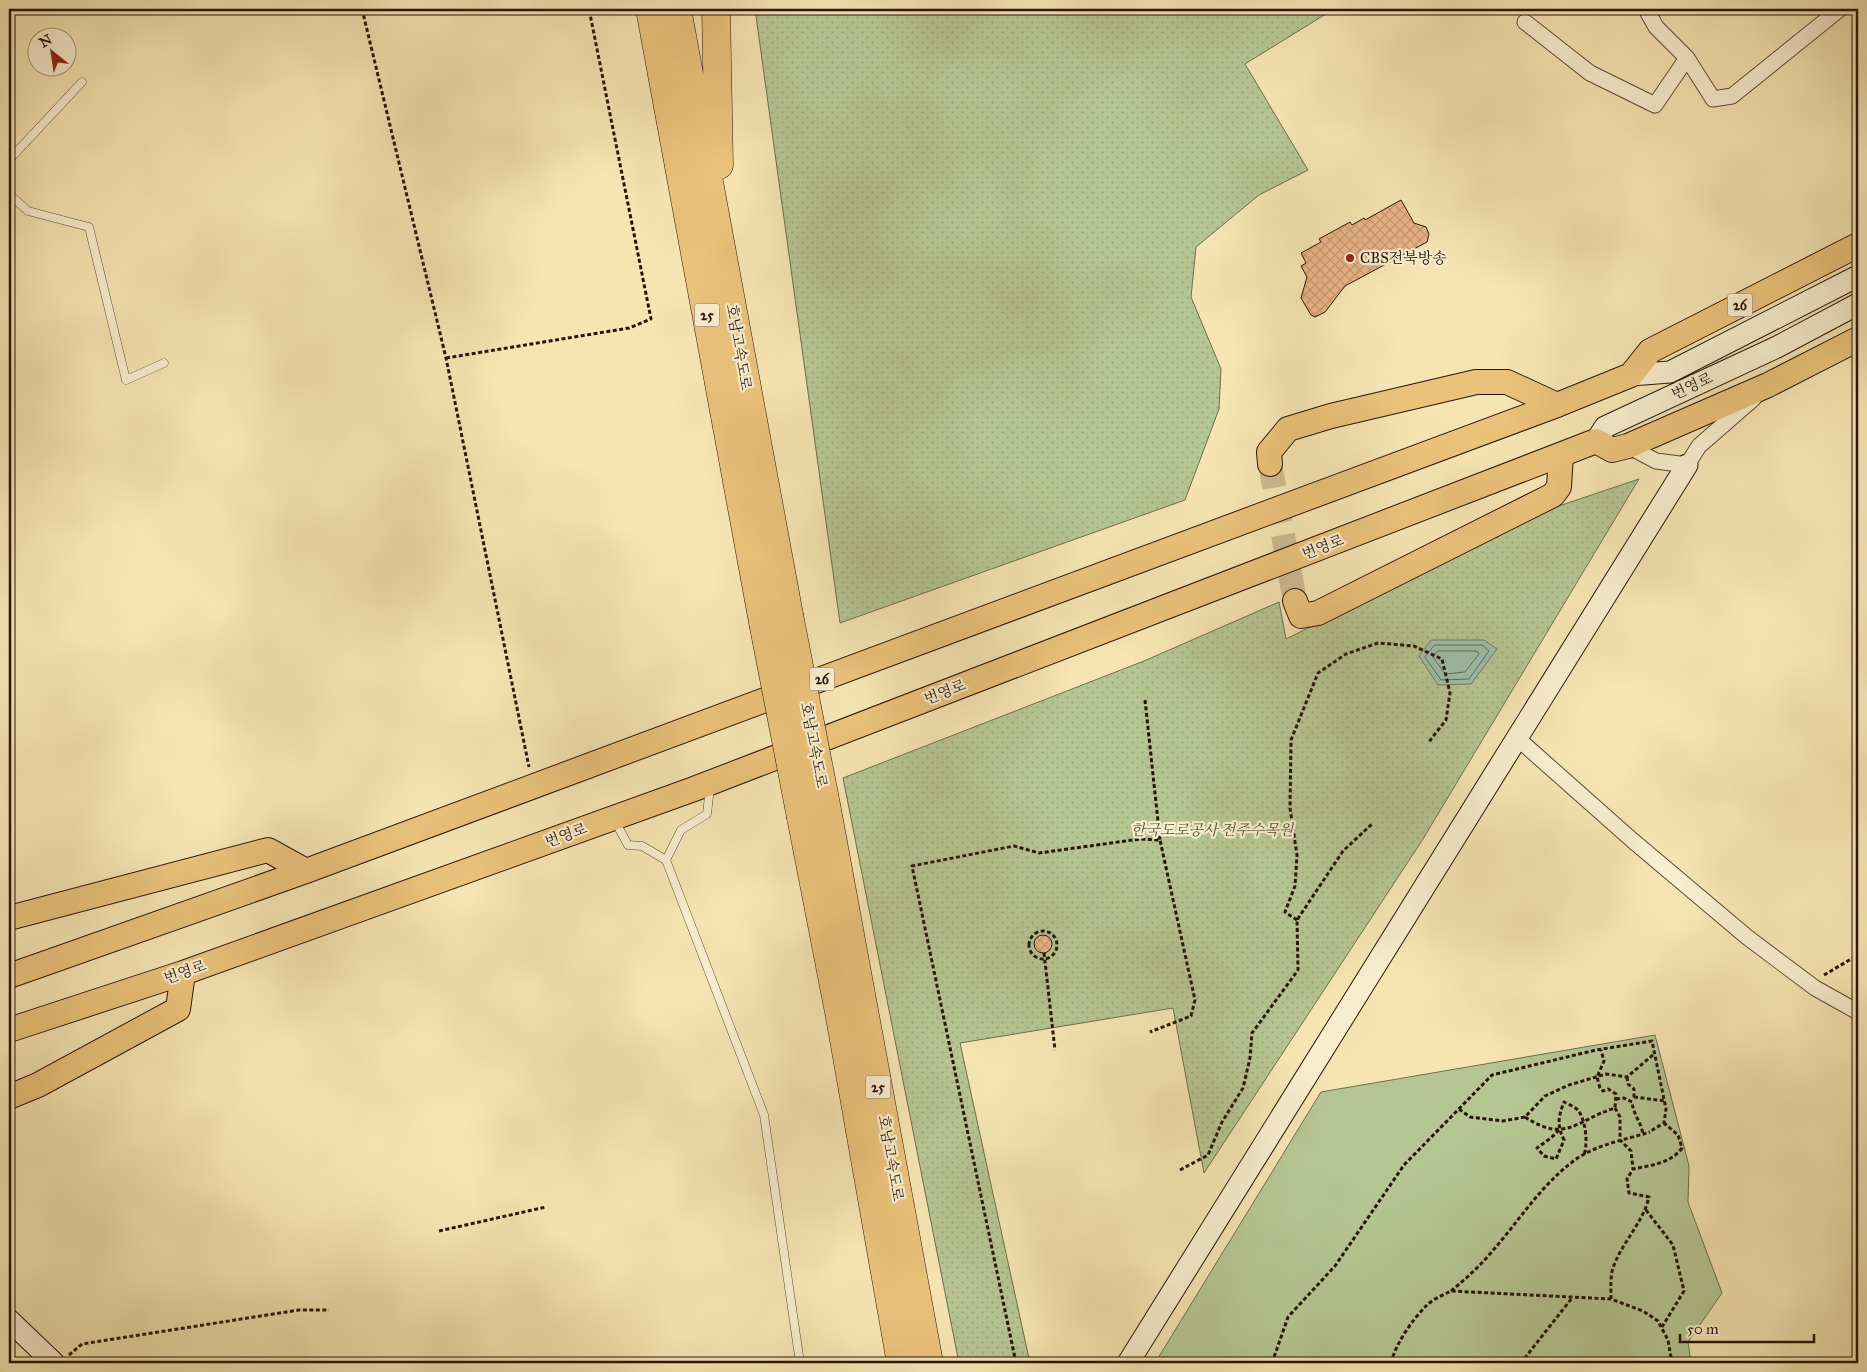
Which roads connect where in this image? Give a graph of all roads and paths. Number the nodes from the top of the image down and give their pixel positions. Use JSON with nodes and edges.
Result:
{"nodes":[{"id":1,"x":362,"y":9,"type":"edge"},
{"id":2,"x":589,"y":9,"type":"edge"},
{"id":3,"x":650,"y":9,"type":"edge"},
{"id":4,"x":677,"y":9,"type":"edge"},
{"id":5,"x":716,"y":9,"type":"edge"},
{"id":6,"x":1646,"y":9,"type":"edge"},
{"id":7,"x":1840,"y":9,"type":"edge"},
{"id":8,"x":1525,"y":22,"type":"dead end"},
{"id":9,"x":1687,"y":58,"type":"junction"},
{"id":10,"x":82,"y":82,"type":"dead end"},
{"id":11,"x":9,"y":160,"type":"edge"},
{"id":12,"x":9,"y":194,"type":"edge"},
{"id":13,"x":714,"y":206,"type":"junction"},
{"id":14,"x":1858,"y":245,"type":"edge"},
{"id":15,"x":1858,"y":276,"type":"edge"},
{"id":16,"x":1858,"y":304,"type":"edge"},
{"id":17,"x":1858,"y":338,"type":"edge"},
{"id":18,"x":446,"y":358,"type":"junction"},
{"id":19,"x":164,"y":363,"type":"dead end"},
{"id":20,"x":1631,"y":375,"type":"junction"},
{"id":21,"x":1768,"y":385,"type":"junction"},
{"id":22,"x":1557,"y":405,"type":"junction"},
{"id":23,"x":1596,"y":441,"type":"junction"},
{"id":24,"x":1628,"y":446,"type":"junction"},
{"id":25,"x":1561,"y":455,"type":"junction"},
{"id":26,"x":1270,"y":464,"type":"tunnel mouth"},
{"id":27,"x":1688,"y":464,"type":"junction"},
{"id":28,"x":1295,"y":601,"type":"tunnel mouth"},
{"id":29,"x":776,"y":619,"type":"junction"},
{"id":30,"x":1146,"y":700,"type":"dead end"},
{"id":31,"x":1516,"y":738,"type":"junction"},
{"id":32,"x":1428,"y":743,"type":"dead end"},
{"id":33,"x":711,"y":783,"type":"junction"},
{"id":34,"x":533,"y":787,"type":"junction"},
{"id":35,"x":814,"y":813,"type":"junction"},
{"id":36,"x":613,"y":818,"type":"junction"},
{"id":37,"x":1373,"y":823,"type":"dead end"},
{"id":38,"x":1160,"y":840,"type":"junction"},
{"id":39,"x":666,"y":860,"type":"junction"},
{"id":40,"x":306,"y":871,"type":"junction"},
{"id":41,"x":9,"y":918,"type":"edge"},
{"id":42,"x":1297,"y":920,"type":"junction"},
{"id":43,"x":1044,"y":953,"type":"dead end"},
{"id":44,"x":1858,"y":955,"type":"edge"},
{"id":45,"x":1044,"y":960,"type":"junction"},
{"id":46,"x":183,"y":973,"type":"junction"},
{"id":47,"x":9,"y":976,"type":"edge"},
{"id":48,"x":1812,"y":986,"type":"junction"},
{"id":49,"x":1858,"y":1012,"type":"edge"},
{"id":50,"x":9,"y":1030,"type":"edge"},
{"id":51,"x":1150,"y":1032,"type":"dead end"},
{"id":52,"x":1055,"y":1050,"type":"dead end"},
{"id":53,"x":1602,"y":1050,"type":"junction"},
{"id":54,"x":1654,"y":1054,"type":"junction"},
{"id":55,"x":1597,"y":1077,"type":"junction"},
{"id":56,"x":1627,"y":1077,"type":"junction"},
{"id":57,"x":9,"y":1096,"type":"edge"},
{"id":58,"x":1634,"y":1097,"type":"junction"},
{"id":59,"x":1616,"y":1099,"type":"junction"},
{"id":60,"x":1665,"y":1101,"type":"junction"},
{"id":61,"x":1632,"y":1102,"type":"junction"},
{"id":62,"x":1459,"y":1108,"type":"junction"},
{"id":63,"x":1615,"y":1108,"type":"junction"},
{"id":64,"x":1525,"y":1116,"type":"junction"},
{"id":65,"x":1584,"y":1122,"type":"junction"},
{"id":66,"x":1664,"y":1123,"type":"junction"},
{"id":67,"x":1558,"y":1130,"type":"junction"},
{"id":68,"x":1643,"y":1134,"type":"junction"},
{"id":69,"x":1620,"y":1140,"type":"junction"},
{"id":70,"x":1584,"y":1155,"type":"junction"},
{"id":71,"x":1633,"y":1169,"type":"junction"},
{"id":72,"x":1180,"y":1170,"type":"dead end"},
{"id":73,"x":546,"y":1207,"type":"dead end"},
{"id":74,"x":1646,"y":1210,"type":"junction"},
{"id":75,"x":439,"y":1231,"type":"dead end"},
{"id":76,"x":1451,"y":1291,"type":"junction"},
{"id":77,"x":1572,"y":1298,"type":"junction"},
{"id":78,"x":1611,"y":1299,"type":"junction"},
{"id":79,"x":329,"y":1310,"type":"dead end"},
{"id":80,"x":9,"y":1320,"type":"edge"},
{"id":81,"x":1661,"y":1328,"type":"junction"},
{"id":82,"x":1524,"y":1359,"type":"junction"},
{"id":83,"x":59,"y":1361,"type":"edge"},
{"id":84,"x":1393,"y":1362,"type":"edge"},
{"id":85,"x":800,"y":1363,"type":"edge"},
{"id":86,"x":902,"y":1363,"type":"edge"},
{"id":87,"x":929,"y":1363,"type":"edge"},
{"id":88,"x":1016,"y":1363,"type":"edge"},
{"id":89,"x":1128,"y":1363,"type":"edge"},
{"id":90,"x":1272,"y":1363,"type":"edge"},
{"id":91,"x":1520,"y":1363,"type":"edge"},
{"id":92,"x":1528,"y":1363,"type":"edge"},
{"id":93,"x":1672,"y":1363,"type":"edge"}],
"edges":[{"from":1,"to":18,"type":"path"},
{"from":2,"to":18,"type":"path"},
{"from":3,"to":29,"type":"highway","name":"호남고속도로","number":"25"},
{"from":4,"to":13,"type":"highway","name":"호남고속도로","number":"25"},
{"from":5,"to":13,"type":"highway"},
{"from":6,"to":9,"type":"street"},
{"from":7,"to":9,"type":"street"},
{"from":8,"to":9,"type":"street"},
{"from":10,"to":11,"type":"lane"},
{"from":12,"to":19,"type":"lane"},
{"from":13,"to":29,"type":"highway","name":"호남고속도로","number":"25"},
{"from":14,"to":20,"type":"main road","number":"26"},
{"from":15,"to":20,"type":"street","name":"번영로"},
{"from":16,"to":23,"type":"street","name":"번영로"},
{"from":17,"to":21,"type":"main road"},
{"from":18,"to":34,"type":"path"},
{"from":20,"to":22,"type":"main road","name":"번영로","number":"26"},
{"from":21,"to":24,"type":"main road"},
{"from":21,"to":27,"type":"street"},
{"from":22,"to":26,"type":"main road"},
{"from":22,"to":34,"type":"main road","name":"번영로","number":"26"},
{"from":23,"to":24,"type":"main road"},
{"from":23,"to":25,"type":"main road","name":"번영로"},
{"from":24,"to":27,"type":"street"},
{"from":25,"to":28,"type":"main road"},
{"from":25,"to":33,"type":"main road","name":"번영로"},
{"from":27,"to":31,"type":"street"},
{"from":29,"to":35,"type":"highway","name":"호남고속도로","number":"25","bridge":true},
{"from":30,"to":38,"type":"path"},
{"from":31,"to":48,"type":"street"},
{"from":31,"to":89,"type":"street"},
{"from":32,"to":42,"type":"path"},
{"from":33,"to":36,"type":"main road","name":"번영로"},
{"from":33,"to":39,"type":"lane"},
{"from":34,"to":40,"type":"main road","name":"번영로","number":"26"},
{"from":35,"to":86,"type":"highway","name":"호남고속도로","number":"25"},
{"from":35,"to":87,"type":"highway","name":"호남고속도로","number":"25"},
{"from":36,"to":39,"type":"lane"},
{"from":36,"to":46,"type":"main road","name":"번영로"},
{"from":37,"to":42,"type":"path"},
{"from":38,"to":51,"type":"path"},
{"from":38,"to":88,"type":"path"},
{"from":39,"to":85,"type":"lane"},
{"from":40,"to":41,"type":"main road"},
{"from":40,"to":47,"type":"main road","name":"번영로","number":"26"},
{"from":42,"to":72,"type":"path"},
{"from":43,"to":45,"type":"path"},
{"from":44,"to":48,"type":"path"},
{"from":45,"to":45,"type":"path"},
{"from":45,"to":52,"type":"path"},
{"from":46,"to":50,"type":"main road","name":"번영로"},
{"from":46,"to":57,"type":"main road"},
{"from":48,"to":49,"type":"street"},
{"from":53,"to":54,"type":"path"},
{"from":53,"to":55,"type":"path"},
{"from":53,"to":62,"type":"path"},
{"from":54,"to":56,"type":"path"},
{"from":54,"to":60,"type":"path"},
{"from":55,"to":56,"type":"path"},
{"from":55,"to":59,"type":"path"},
{"from":55,"to":64,"type":"path"},
{"from":56,"to":58,"type":"path"},
{"from":58,"to":60,"type":"path"},
{"from":58,"to":61,"type":"path"},
{"from":59,"to":61,"type":"path"},
{"from":59,"to":63,"type":"path"},
{"from":60,"to":66,"type":"path"},
{"from":61,"to":68,"type":"path"},
{"from":62,"to":64,"type":"path"},
{"from":62,"to":90,"type":"path"},
{"from":63,"to":65,"type":"path"},
{"from":63,"to":69,"type":"path"},
{"from":64,"to":67,"type":"path"},
{"from":65,"to":67,"type":"path"},
{"from":65,"to":67,"type":"path"},
{"from":65,"to":70,"type":"path"},
{"from":66,"to":68,"type":"path"},
{"from":66,"to":71,"type":"path"},
{"from":67,"to":67,"type":"path"},
{"from":68,"to":69,"type":"path"},
{"from":69,"to":70,"type":"path"},
{"from":69,"to":71,"type":"path"},
{"from":70,"to":76,"type":"path"},
{"from":71,"to":74,"type":"path"},
{"from":73,"to":75,"type":"path"},
{"from":74,"to":78,"type":"path"},
{"from":74,"to":81,"type":"path"},
{"from":76,"to":77,"type":"path"},
{"from":76,"to":84,"type":"path"},
{"from":77,"to":78,"type":"path"},
{"from":77,"to":82,"type":"path"},
{"from":78,"to":81,"type":"path"},
{"from":79,"to":83,"type":"path"},
{"from":80,"to":83,"type":"street"},
{"from":81,"to":93,"type":"path"},
{"from":82,"to":91,"type":"path"},
{"from":82,"to":92,"type":"path"}]}
